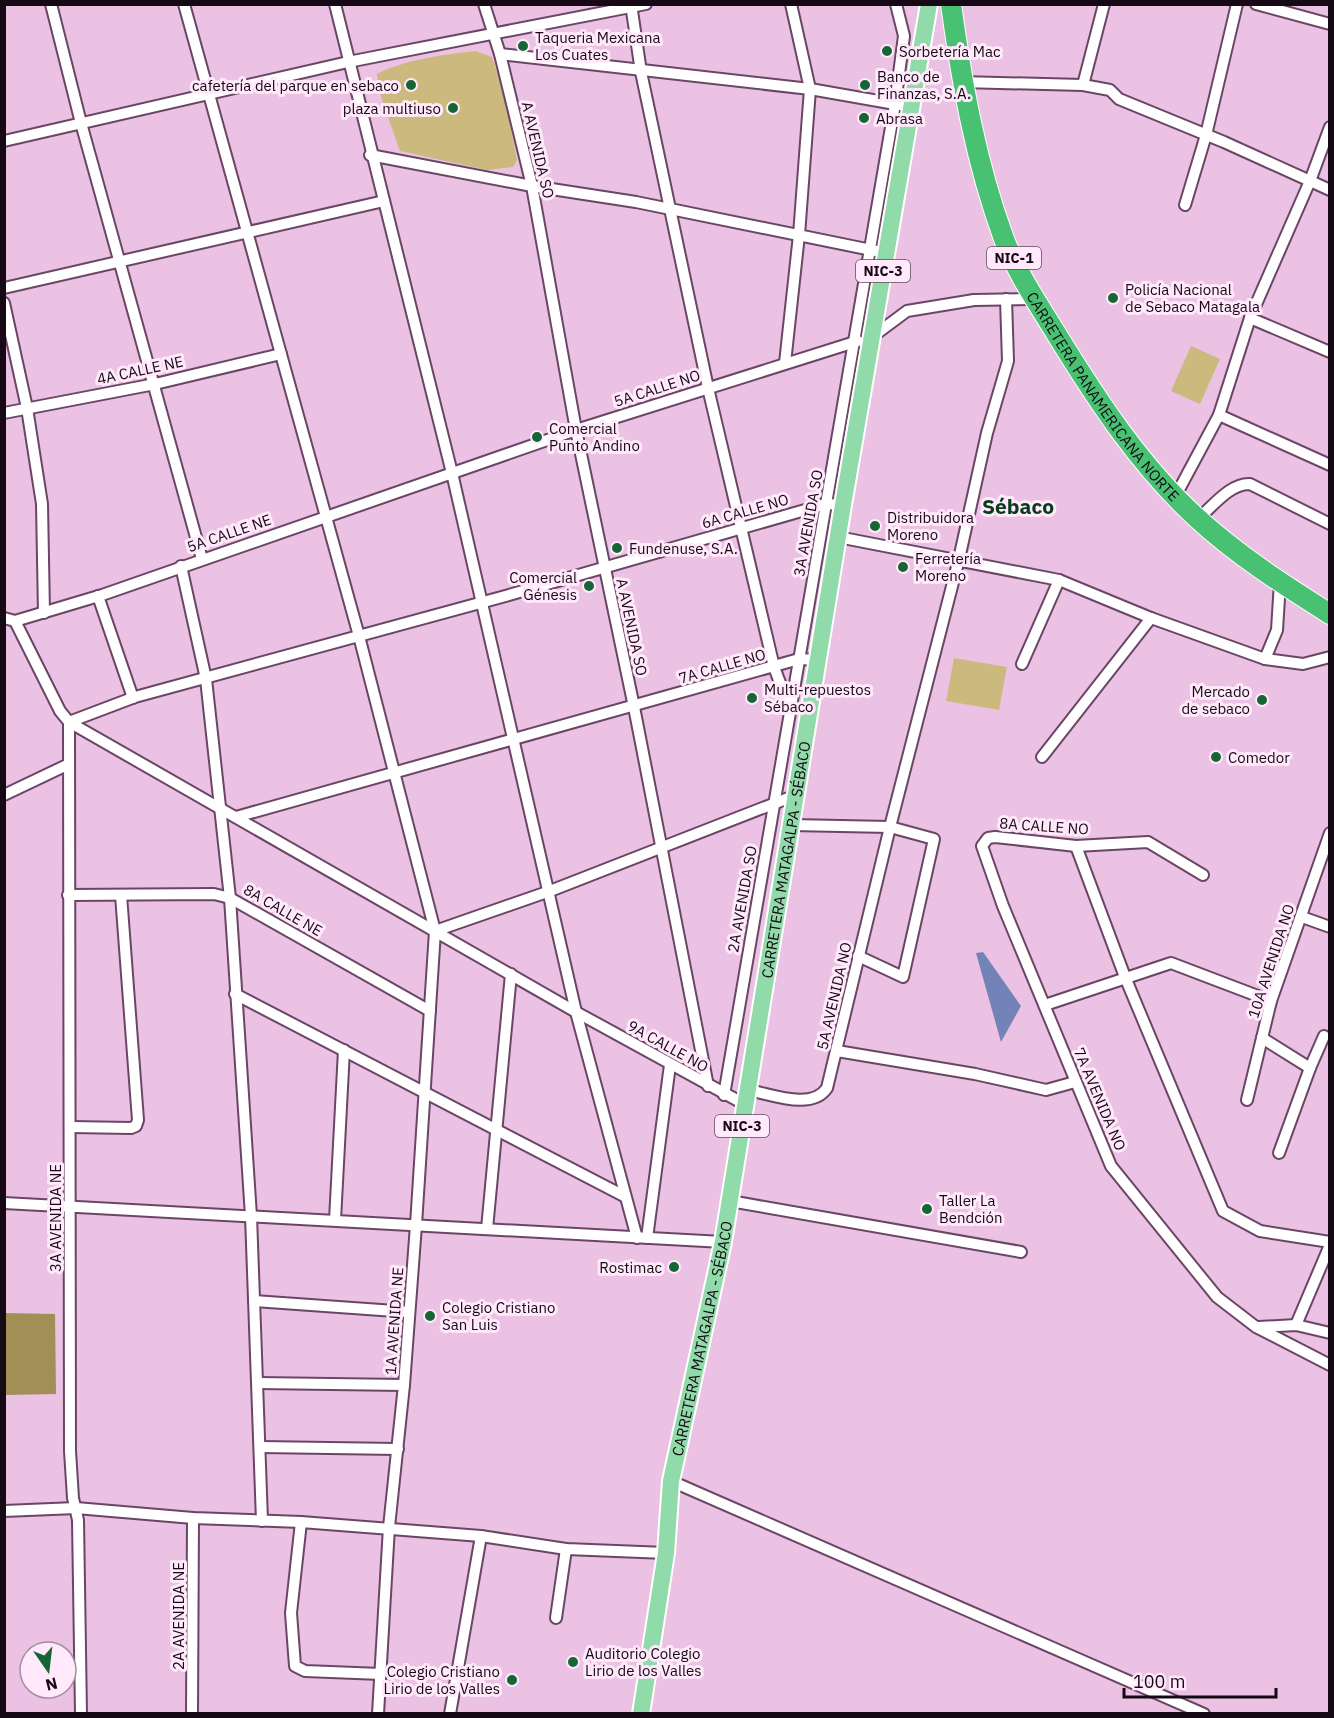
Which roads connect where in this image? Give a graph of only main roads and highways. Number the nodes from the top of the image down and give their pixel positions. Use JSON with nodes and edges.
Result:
{"nodes":[{"id":1,"x":929,"y":4,"type":"edge"},
{"id":2,"x":951,"y":4,"type":"edge"},
{"id":3,"x":1329,"y":614,"type":"edge"},
{"id":4,"x":641,"y":1713,"type":"edge"}],
"edges":[{"from":1,"to":4,"type":"main road","name":"CARRETERA MATAGALPA - SÉBACO","number":"NIC-3"},
{"from":2,"to":3,"type":"highway","name":"CARRETERA PANAMERICANA NORTE","number":"NIC-1"}]}
